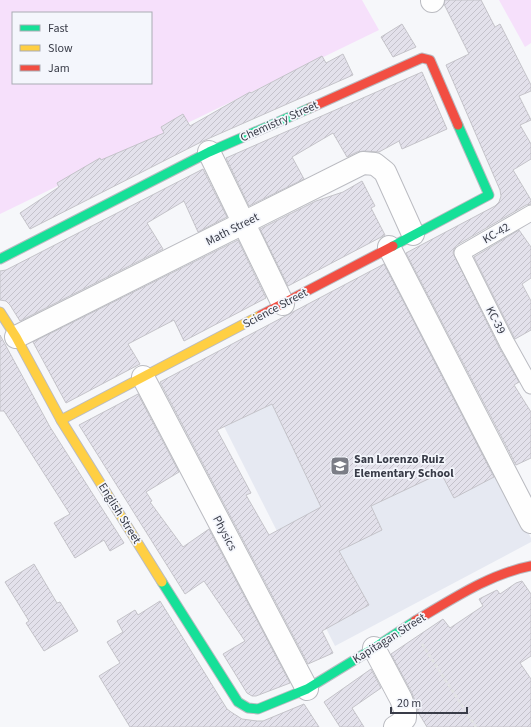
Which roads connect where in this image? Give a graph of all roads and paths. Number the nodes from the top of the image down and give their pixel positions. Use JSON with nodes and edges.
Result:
{"nodes":[{"id":1,"x":209,"y":152,"type":"junction"},
{"id":2,"x":489,"y":195,"type":"joint"},
{"id":3,"x":531,"y":213,"type":"edge"},
{"id":4,"x":243,"y":223,"type":"junction"},
{"id":5,"x":413,"y":234,"type":"junction"},
{"id":6,"x":389,"y":247,"type":"junction"},
{"id":7,"x":462,"y":253,"type":"joint"},
{"id":8,"x":0,"y":259,"type":"edge"},
{"id":9,"x":283,"y":304,"type":"junction"},
{"id":10,"x":0,"y":312,"type":"edge"},
{"id":11,"x":16,"y":337,"type":"junction"},
{"id":12,"x":143,"y":377,"type":"junction"},
{"id":13,"x":531,"y":386,"type":"edge"},
{"id":14,"x":61,"y":420,"type":"junction"},
{"id":15,"x":531,"y":522,"type":"edge"},
{"id":16,"x":531,"y":566,"type":"edge"},
{"id":17,"x":409,"y":624,"type":"junction"},
{"id":18,"x":374,"y":648,"type":"junction"},
{"id":19,"x":307,"y":689,"type":"junction"},
{"id":20,"x":248,"y":708,"type":"joint"},
{"id":21,"x":395,"y":727,"type":"edge"},
{"id":22,"x":476,"y":727,"type":"edge"}],
"edges":[{"from":1,"to":2,"type":"street","name":"Chemistry Street"},
{"from":1,"to":4,"type":"street"},
{"from":1,"to":8,"type":"street","name":"Chemistry Street"},
{"from":2,"to":5,"type":"street","name":"Science Street"},
{"from":3,"to":7,"type":"lane","name":"KC-42"},
{"from":4,"to":5,"type":"street","name":"Math Street"},
{"from":4,"to":9,"type":"street"},
{"from":4,"to":11,"type":"street","name":"Math Street"},
{"from":5,"to":6,"type":"street","name":"Science Street"},
{"from":6,"to":9,"type":"street","name":"Science Street"},
{"from":6,"to":15,"type":"street"},
{"from":7,"to":13,"type":"lane","name":"KC-39"},
{"from":9,"to":12,"type":"street","name":"Science Street"},
{"from":10,"to":11,"type":"street","name":"English Street"},
{"from":11,"to":14,"type":"street","name":"English Street"},
{"from":12,"to":14,"type":"street","name":"Science Street"},
{"from":12,"to":19,"type":"street","name":"Physics"},
{"from":14,"to":20,"type":"street","name":"English Street"},
{"from":16,"to":17,"type":"street","name":"Kapitagan Street"},
{"from":17,"to":18,"type":"street","name":"Kapitagan Street"},
{"from":17,"to":22,"type":"path"},
{"from":18,"to":19,"type":"street","name":"Kapitagan Street"},
{"from":18,"to":21,"type":"street"},
{"from":19,"to":20,"type":"street","name":"Kapitagan Street"}]}
